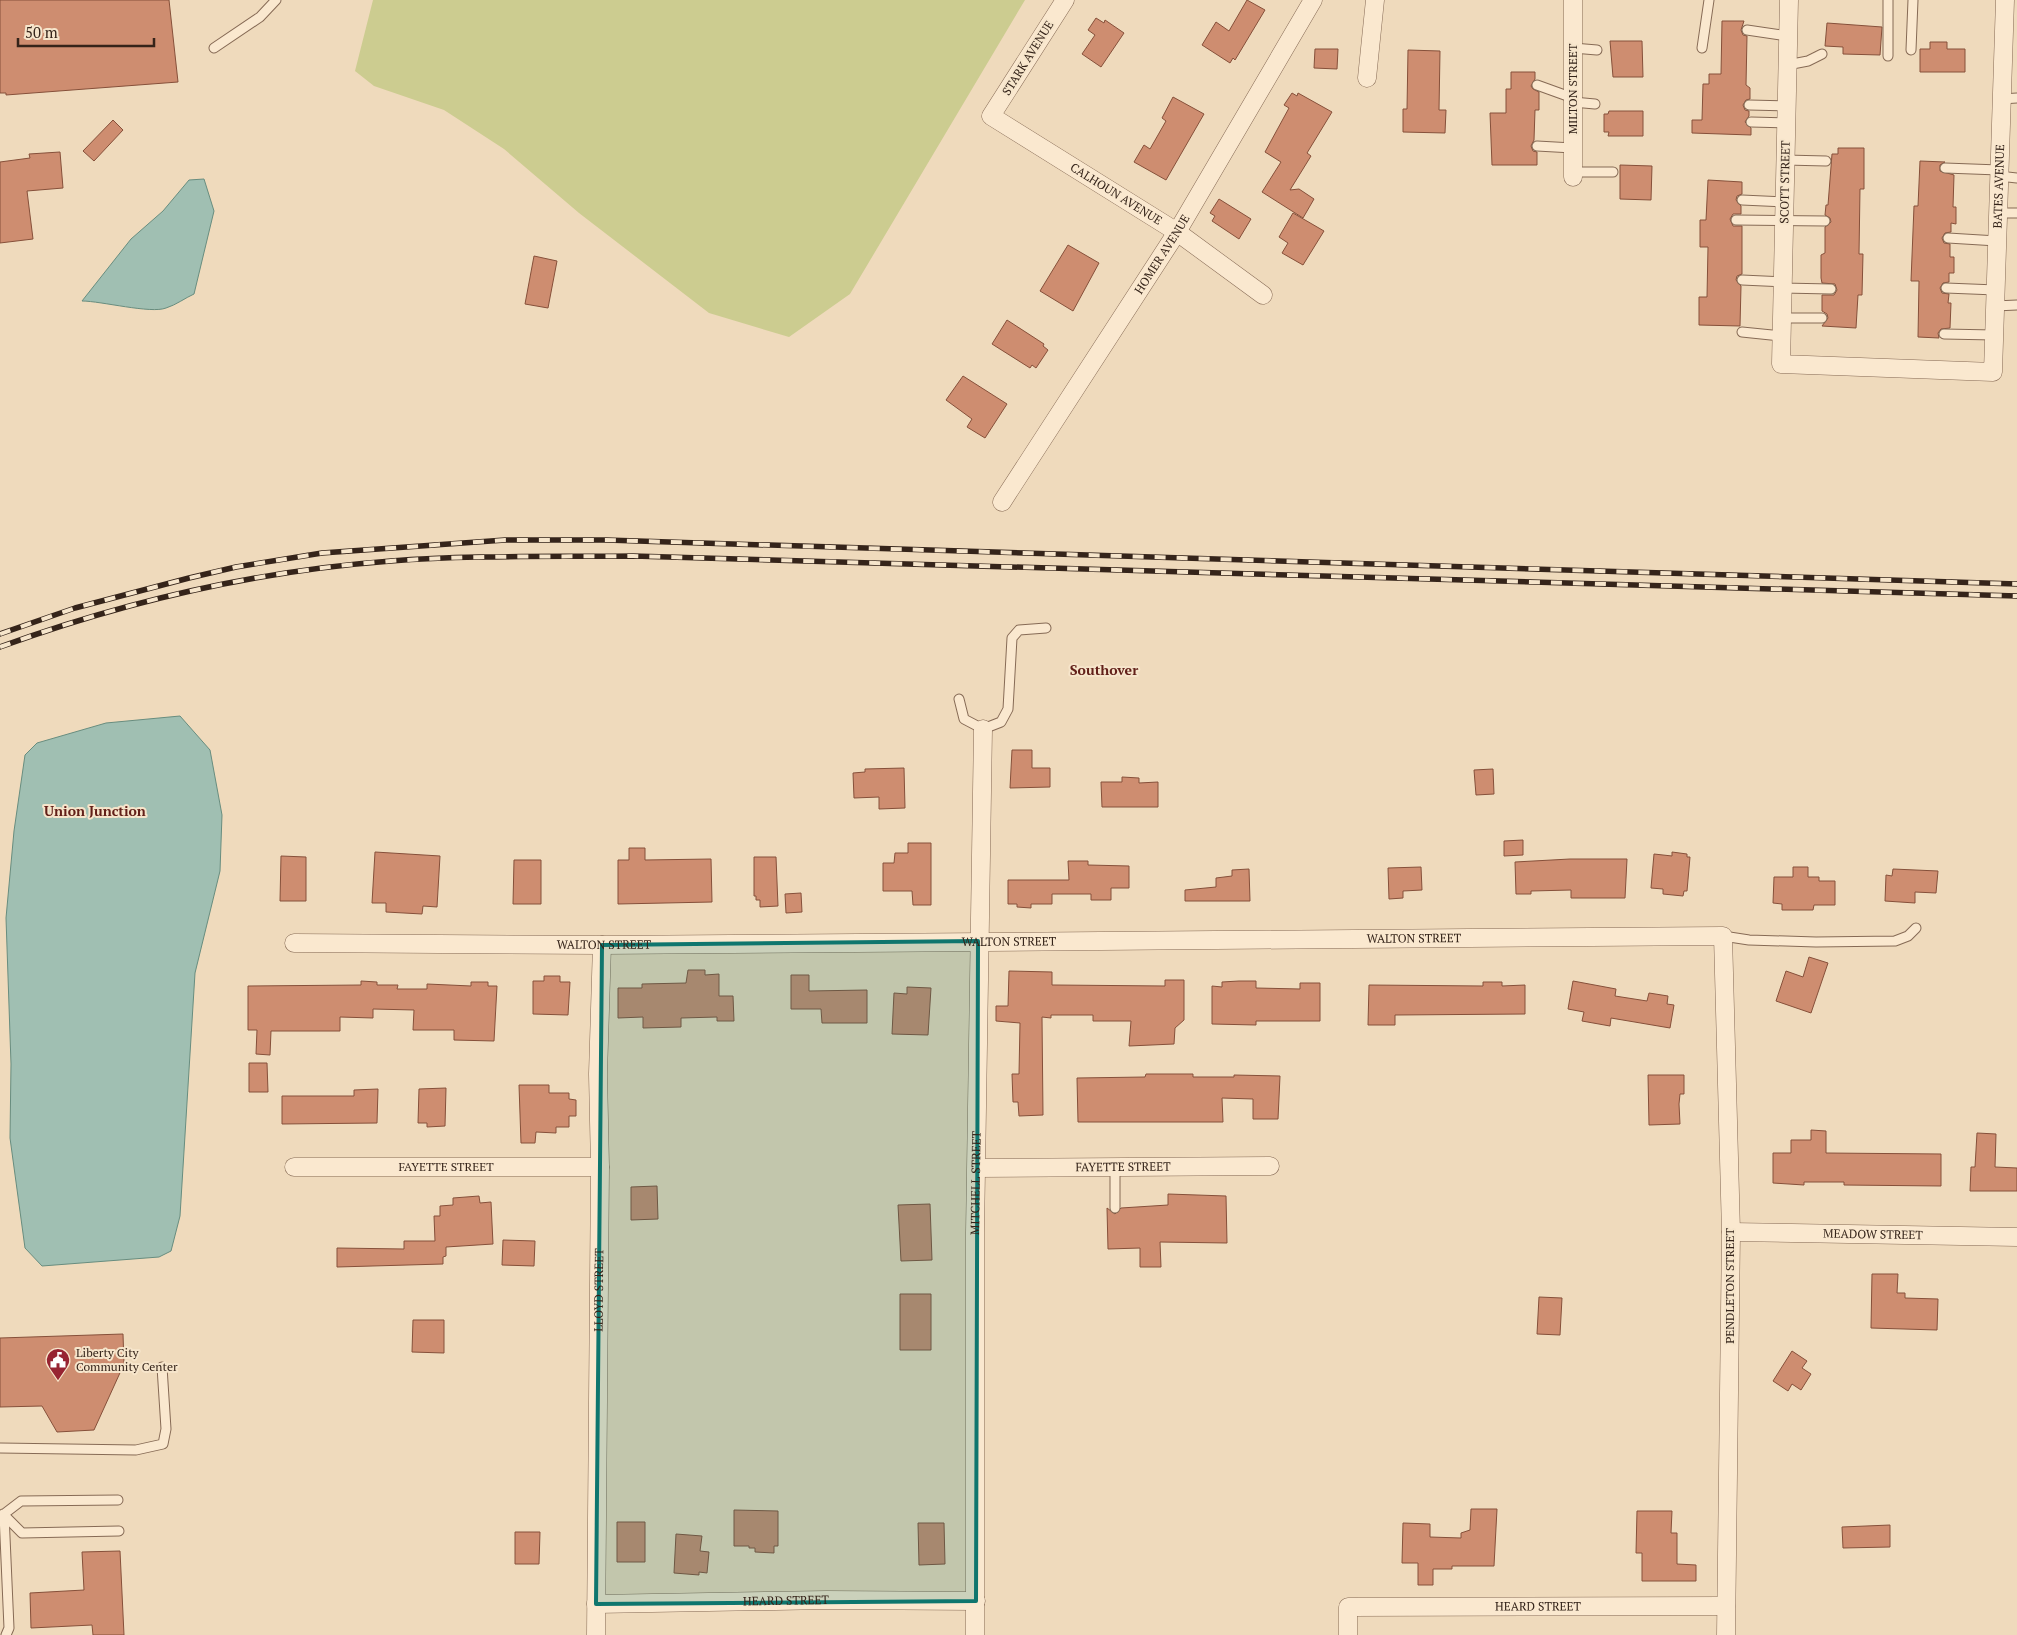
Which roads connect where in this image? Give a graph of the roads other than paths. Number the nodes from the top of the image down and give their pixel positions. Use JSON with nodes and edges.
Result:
{"nodes":[{"id":1,"x":276,"y":0,"type":"edge"},
{"id":2,"x":1065,"y":0,"type":"edge"},
{"id":3,"x":1313,"y":0,"type":"edge"},
{"id":4,"x":1375,"y":0,"type":"edge"},
{"id":5,"x":1573,"y":0,"type":"edge"},
{"id":6,"x":1709,"y":0,"type":"edge"},
{"id":7,"x":1789,"y":0,"type":"edge"},
{"id":8,"x":1888,"y":0,"type":"edge"},
{"id":9,"x":1913,"y":0,"type":"edge"},
{"id":10,"x":2005,"y":0,"type":"edge"},
{"id":11,"x":1747,"y":30,"type":"dead end"},
{"id":12,"x":1788,"y":36,"type":"junction"},
{"id":13,"x":214,"y":48,"type":"dead end"},
{"id":14,"x":1573,"y":48,"type":"junction"},
{"id":15,"x":1702,"y":48,"type":"dead end"},
{"id":16,"x":1597,"y":50,"type":"dead end"},
{"id":17,"x":1912,"y":50,"type":"dead end"},
{"id":18,"x":1822,"y":54,"type":"dead end"},
{"id":19,"x":1888,"y":56,"type":"dead end"},
{"id":20,"x":1787,"y":65,"type":"junction"},
{"id":21,"x":1367,"y":78,"type":"dead end"},
{"id":22,"x":1536,"y":85,"type":"dead end"},
{"id":23,"x":2009,"y":98,"type":"edge"},
{"id":24,"x":1573,"y":100,"type":"junction"},
{"id":25,"x":1595,"y":104,"type":"dead end"},
{"id":26,"x":1749,"y":105,"type":"dead end"},
{"id":27,"x":1786,"y":115,"type":"junction"},
{"id":28,"x":991,"y":116,"type":"joint"},
{"id":29,"x":1751,"y":122,"type":"dead end"},
{"id":30,"x":1538,"y":146,"type":"dead end"},
{"id":31,"x":1573,"y":148,"type":"junction"},
{"id":32,"x":1785,"y":160,"type":"junction"},
{"id":33,"x":1826,"y":161,"type":"dead end"},
{"id":34,"x":1945,"y":168,"type":"dead end"},
{"id":35,"x":1613,"y":172,"type":"dead end"},
{"id":36,"x":1999,"y":173,"type":"junction"},
{"id":37,"x":1573,"y":174,"type":"joint"},
{"id":38,"x":2017,"y":178,"type":"edge"},
{"id":39,"x":1742,"y":200,"type":"dead end"},
{"id":40,"x":1784,"y":202,"type":"junction"},
{"id":41,"x":1998,"y":213,"type":"junction"},
{"id":42,"x":2017,"y":213,"type":"edge"},
{"id":43,"x":1736,"y":220,"type":"dead end"},
{"id":44,"x":1784,"y":221,"type":"junction"},
{"id":45,"x":1825,"y":221,"type":"dead end"},
{"id":46,"x":1177,"y":232,"type":"junction"},
{"id":47,"x":1948,"y":238,"type":"dead end"},
{"id":48,"x":1997,"y":241,"type":"junction"},
{"id":49,"x":1742,"y":280,"type":"dead end"},
{"id":50,"x":1782,"y":285,"type":"junction"},
{"id":51,"x":1946,"y":288,"type":"dead end"},
{"id":52,"x":1830,"y":289,"type":"dead end"},
{"id":53,"x":1263,"y":295,"type":"dead end"},
{"id":54,"x":1995,"y":298,"type":"junction"},
{"id":55,"x":2017,"y":305,"type":"edge"},
{"id":56,"x":1822,"y":318,"type":"dead end"},
{"id":57,"x":1781,"y":327,"type":"junction"},
{"id":58,"x":1742,"y":332,"type":"dead end"},
{"id":59,"x":1944,"y":334,"type":"dead end"},
{"id":60,"x":1994,"y":335,"type":"junction"},
{"id":61,"x":1993,"y":372,"type":"joint"},
{"id":62,"x":1002,"y":502,"type":"dead end"},
{"id":63,"x":1046,"y":628,"type":"dead end"},
{"id":64,"x":959,"y":699,"type":"dead end"},
{"id":65,"x":982,"y":729,"type":"junction"},
{"id":66,"x":1916,"y":928,"type":"dead end"},
{"id":67,"x":1723,"y":936,"type":"junction"},
{"id":68,"x":978,"y":941,"type":"junction"},
{"id":69,"x":294,"y":942,"type":"dead end"},
{"id":70,"x":602,"y":944,"type":"junction"},
{"id":71,"x":1115,"y":1166,"type":"junction"},
{"id":72,"x":1270,"y":1166,"type":"dead end"},
{"id":73,"x":294,"y":1167,"type":"dead end"},
{"id":74,"x":600,"y":1167,"type":"junction"},
{"id":75,"x":977,"y":1168,"type":"junction"},
{"id":76,"x":1115,"y":1208,"type":"dead end"},
{"id":77,"x":1731,"y":1232,"type":"junction"},
{"id":78,"x":2017,"y":1237,"type":"edge"},
{"id":79,"x":162,"y":1367,"type":"dead end"},
{"id":80,"x":0,"y":1448,"type":"edge"},
{"id":81,"x":118,"y":1500,"type":"dead end"},
{"id":82,"x":2,"y":1514,"type":"edge"},
{"id":83,"x":119,"y":1531,"type":"dead end"},
{"id":84,"x":976,"y":1601,"type":"junction"},
{"id":85,"x":596,"y":1604,"type":"junction"},
{"id":86,"x":1726,"y":1606,"type":"junction"},
{"id":87,"x":6,"y":1635,"type":"edge"},
{"id":88,"x":596,"y":1635,"type":"edge"},
{"id":89,"x":975,"y":1635,"type":"edge"},
{"id":90,"x":1348,"y":1635,"type":"edge"},
{"id":91,"x":1726,"y":1635,"type":"edge"}],
"edges":[{"from":1,"to":13,"type":"lane"},
{"from":2,"to":28,"type":"street","name":"STARK AVENUE"},
{"from":3,"to":46,"type":"street","name":"HOMER AVENUE"},
{"from":4,"to":21,"type":"street"},
{"from":5,"to":14,"type":"street","name":"MILTON STREET"},
{"from":6,"to":15,"type":"lane"},
{"from":7,"to":12,"type":"street","name":"SCOTT STREET"},
{"from":8,"to":19,"type":"lane"},
{"from":9,"to":17,"type":"lane"},
{"from":10,"to":23,"type":"street","name":"BATES AVENUE"},
{"from":11,"to":12,"type":"lane"},
{"from":12,"to":20,"type":"street","name":"SCOTT STREET"},
{"from":14,"to":16,"type":"lane"},
{"from":14,"to":24,"type":"street","name":"MILTON STREET"},
{"from":18,"to":20,"type":"lane"},
{"from":20,"to":27,"type":"street","name":"SCOTT STREET"},
{"from":22,"to":24,"type":"lane"},
{"from":23,"to":36,"type":"street","name":"BATES AVENUE"},
{"from":24,"to":25,"type":"lane"},
{"from":24,"to":31,"type":"street","name":"MILTON STREET"},
{"from":26,"to":27,"type":"lane"},
{"from":27,"to":29,"type":"lane"},
{"from":27,"to":32,"type":"street","name":"SCOTT STREET"},
{"from":28,"to":46,"type":"street","name":"CALHOUN AVENUE"},
{"from":30,"to":31,"type":"lane"},
{"from":31,"to":37,"type":"street","name":"MILTON STREET"},
{"from":32,"to":33,"type":"lane"},
{"from":32,"to":40,"type":"street","name":"SCOTT STREET"},
{"from":34,"to":36,"type":"lane"},
{"from":35,"to":37,"type":"lane"},
{"from":36,"to":38,"type":"lane"},
{"from":36,"to":41,"type":"street","name":"BATES AVENUE"},
{"from":39,"to":40,"type":"lane"},
{"from":40,"to":44,"type":"street","name":"SCOTT STREET"},
{"from":41,"to":42,"type":"lane"},
{"from":41,"to":48,"type":"street","name":"BATES AVENUE"},
{"from":43,"to":44,"type":"lane"},
{"from":44,"to":45,"type":"lane"},
{"from":44,"to":50,"type":"street","name":"SCOTT STREET"},
{"from":46,"to":53,"type":"street","name":"CALHOUN AVENUE"},
{"from":46,"to":62,"type":"street","name":"HOMER AVENUE"},
{"from":47,"to":48,"type":"lane"},
{"from":48,"to":54,"type":"street","name":"BATES AVENUE"},
{"from":49,"to":50,"type":"lane"},
{"from":50,"to":52,"type":"lane"},
{"from":50,"to":57,"type":"street","name":"SCOTT STREET"},
{"from":51,"to":54,"type":"lane"},
{"from":54,"to":55,"type":"lane"},
{"from":54,"to":60,"type":"street","name":"BATES AVENUE"},
{"from":56,"to":57,"type":"lane"},
{"from":57,"to":58,"type":"lane"},
{"from":57,"to":61,"type":"street","name":"SCOTT STREET"},
{"from":59,"to":60,"type":"lane"},
{"from":60,"to":61,"type":"street","name":"BATES AVENUE"},
{"from":63,"to":65,"type":"lane"},
{"from":64,"to":65,"type":"lane"},
{"from":65,"to":68,"type":"street","name":"MITCHELL STREET"},
{"from":66,"to":67,"type":"lane"},
{"from":67,"to":68,"type":"street","name":"WALTON STREET"},
{"from":67,"to":77,"type":"street","name":"PENDLETON STREET"},
{"from":68,"to":70,"type":"street","name":"WALTON STREET"},
{"from":68,"to":75,"type":"street","name":"MITCHELL STREET"},
{"from":69,"to":70,"type":"street","name":"WALTON STREET"},
{"from":70,"to":74,"type":"street","name":"LLOYD STREET"},
{"from":71,"to":72,"type":"street","name":"FAYETTE STREET"},
{"from":71,"to":75,"type":"street","name":"FAYETTE STREET"},
{"from":71,"to":76,"type":"lane"},
{"from":73,"to":74,"type":"street","name":"FAYETTE STREET"},
{"from":74,"to":85,"type":"street","name":"LLOYD STREET"},
{"from":75,"to":84,"type":"street","name":"MITCHELL STREET"},
{"from":77,"to":78,"type":"street","name":"MEADOW STREET"},
{"from":77,"to":86,"type":"street","name":"PENDLETON STREET"},
{"from":79,"to":80,"type":"lane"},
{"from":81,"to":82,"type":"lane"},
{"from":82,"to":83,"type":"lane"},
{"from":82,"to":87,"type":"lane"},
{"from":84,"to":85,"type":"street","name":"HEARD STREET"},
{"from":84,"to":89,"type":"street","name":"MITCHELL STREET"},
{"from":85,"to":88,"type":"street","name":"LLOYD STREET"},
{"from":86,"to":90,"type":"street","name":"HEARD STREET"},
{"from":86,"to":91,"type":"street","name":"PENDLETON STREET"}]}
